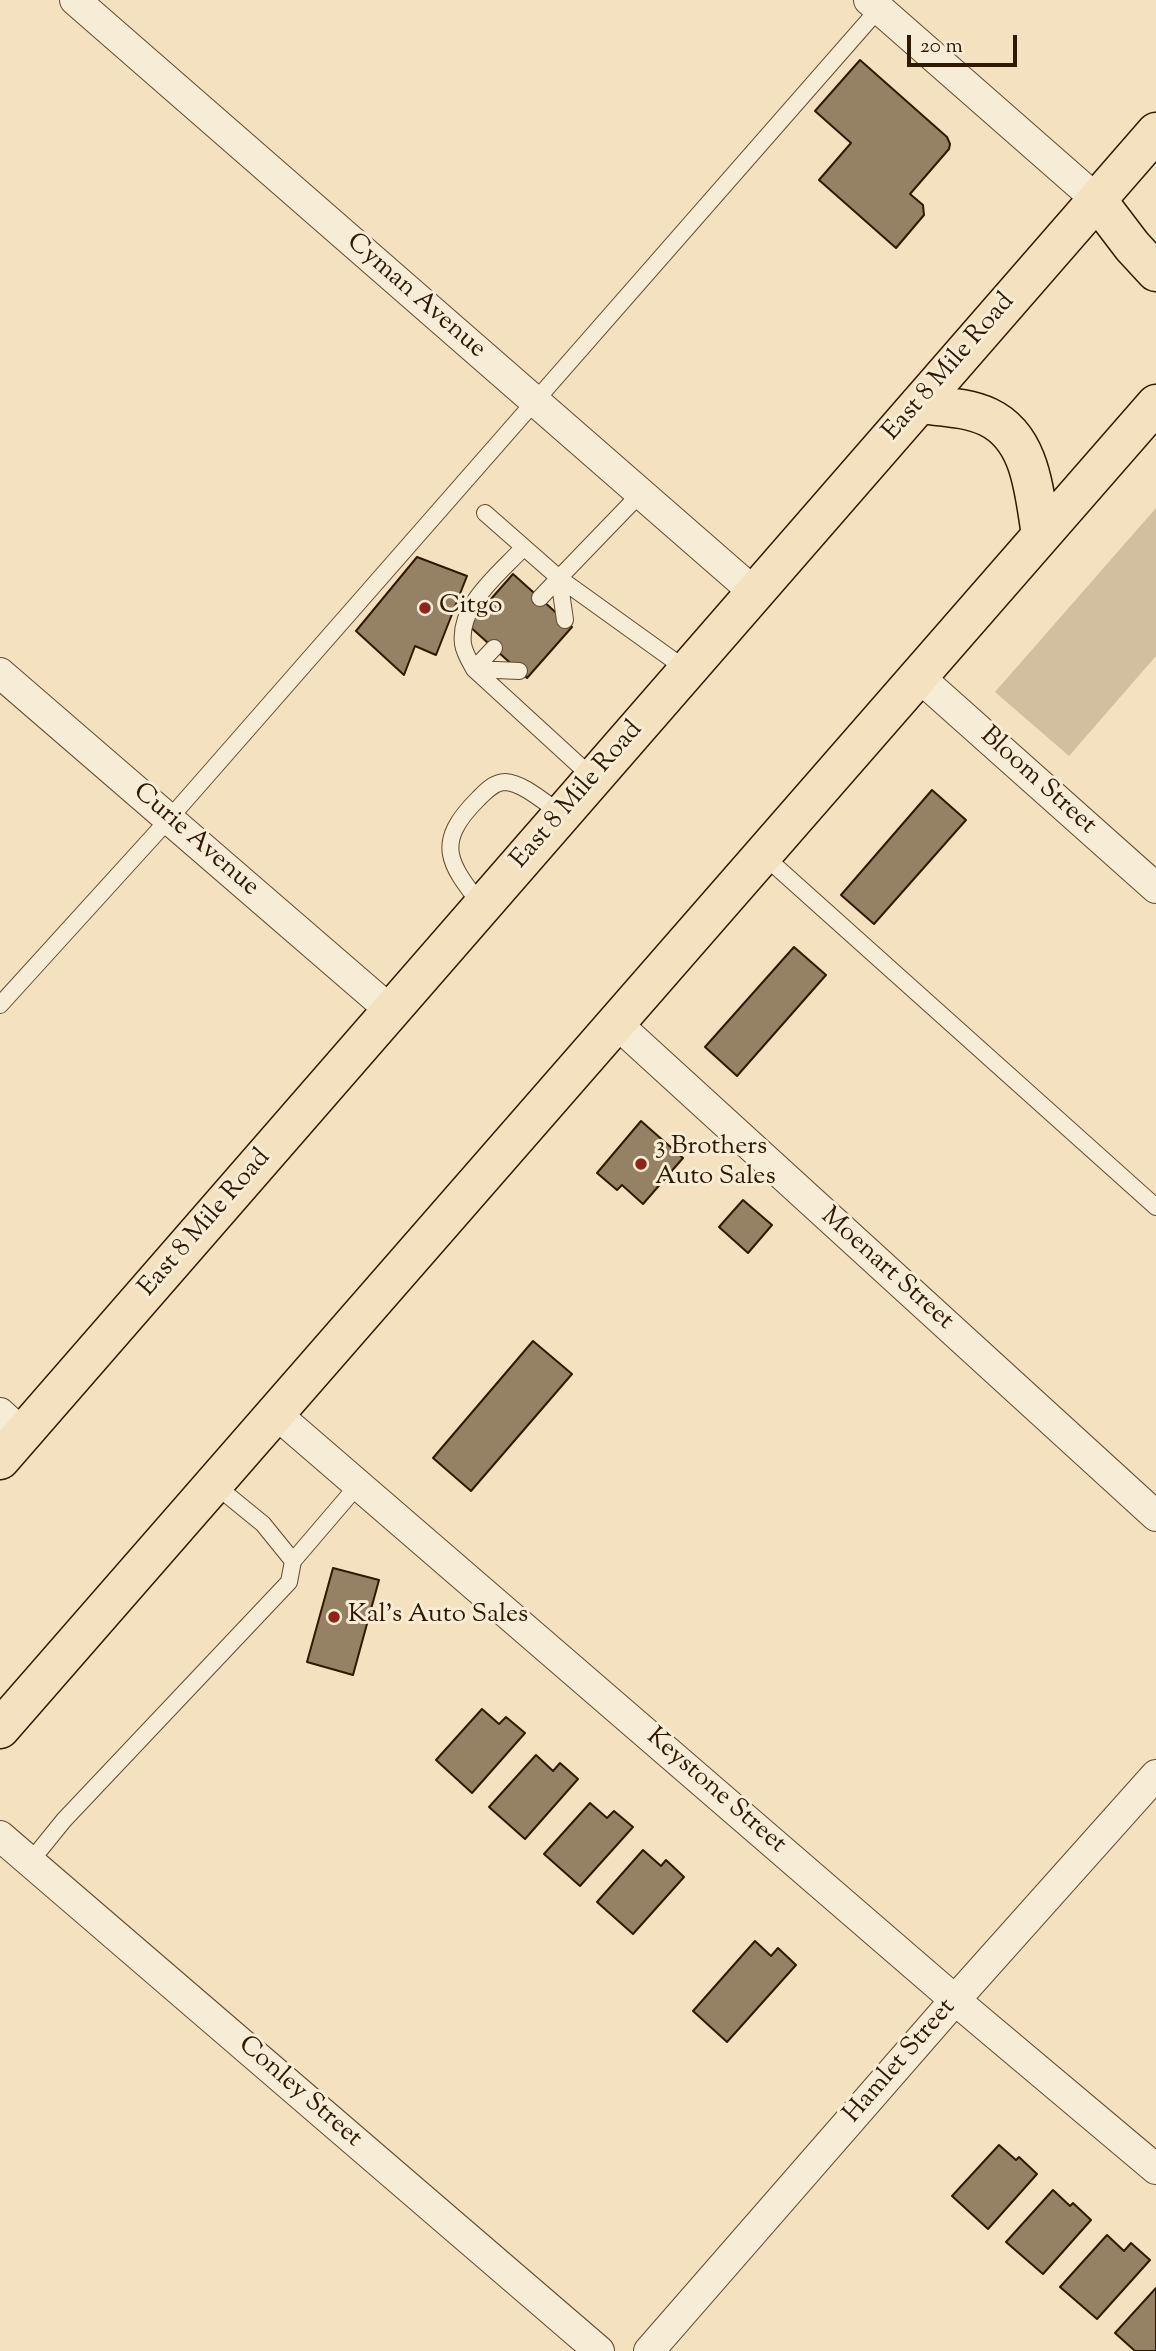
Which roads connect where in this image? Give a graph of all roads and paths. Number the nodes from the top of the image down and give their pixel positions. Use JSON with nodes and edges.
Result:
{"nodes":[{"id":1,"x":75,"y":0,"type":"edge"},
{"id":2,"x":879,"y":3,"type":"edge"},
{"id":3,"x":1156,"y":132,"type":"edge"},
{"id":4,"x":1097,"y":200,"type":"junction"},
{"id":5,"x":1156,"y":272,"type":"edge"},
{"id":6,"x":536,"y":402,"type":"junction"},
{"id":7,"x":919,"y":404,"type":"junction"},
{"id":8,"x":1156,"y":404,"type":"edge"},
{"id":9,"x":641,"y":493,"type":"junction"},
{"id":10,"x":485,"y":513,"type":"dead end"},
{"id":11,"x":1041,"y":535,"type":"junction"},
{"id":12,"x":523,"y":548,"type":"junction"},
{"id":13,"x":559,"y":579,"type":"junction"},
{"id":14,"x":755,"y":593,"type":"junction"},
{"id":15,"x":540,"y":598,"type":"dead end"},
{"id":16,"x":565,"y":620,"type":"dead end"},
{"id":17,"x":494,"y":648,"type":"dead end"},
{"id":18,"x":474,"y":669,"type":"junction"},
{"id":19,"x":687,"y":670,"type":"junction"},
{"id":20,"x":519,"y":671,"type":"dead end"},
{"id":21,"x":0,"y":673,"type":"edge"},
{"id":22,"x":918,"y":676,"type":"junction"},
{"id":23,"x":593,"y":778,"type":"junction"},
{"id":24,"x":562,"y":814,"type":"junction"},
{"id":25,"x":169,"y":819,"type":"junction"},
{"id":26,"x":762,"y":854,"type":"junction"},
{"id":27,"x":1156,"y":888,"type":"edge"},
{"id":28,"x":482,"y":906,"type":"junction"},
{"id":29,"x":0,"y":1005,"type":"edge"},
{"id":30,"x":390,"y":1010,"type":"junction"},
{"id":31,"x":615,"y":1023,"type":"junction"},
{"id":32,"x":1156,"y":1207,"type":"edge"},
{"id":33,"x":275,"y":1413,"type":"junction"},
{"id":34,"x":8,"y":1436,"type":"edge"},
{"id":35,"x":214,"y":1483,"type":"junction"},
{"id":36,"x":359,"y":1485,"type":"junction"},
{"id":37,"x":1156,"y":1516,"type":"edge"},
{"id":38,"x":293,"y":1561,"type":"junction"},
{"id":39,"x":0,"y":1729,"type":"edge"},
{"id":40,"x":1156,"y":1775,"type":"edge"},
{"id":41,"x":0,"y":1836,"type":"edge"},
{"id":42,"x":30,"y":1862,"type":"junction"},
{"id":43,"x":956,"y":2000,"type":"junction"},
{"id":44,"x":1156,"y":2169,"type":"edge"},
{"id":45,"x":599,"y":2351,"type":"edge"},
{"id":46,"x":649,"y":2351,"type":"edge"}],
"edges":[{"from":1,"to":6,"type":"street","name":"Cyman Avenue"},
{"from":2,"to":4,"type":"street"},
{"from":2,"to":6,"type":"lane"},
{"from":3,"to":4,"type":"highway","name":"East 8 Mile Road"},
{"from":4,"to":5,"type":"highway"},
{"from":4,"to":7,"type":"highway","name":"East 8 Mile Road"},
{"from":6,"to":9,"type":"street","name":"Cyman Avenue"},
{"from":6,"to":25,"type":"lane"},
{"from":7,"to":11,"type":"highway"},
{"from":7,"to":14,"type":"highway","name":"East 8 Mile Road"},
{"from":8,"to":11,"type":"highway"},
{"from":9,"to":13,"type":"lane"},
{"from":9,"to":14,"type":"street","name":"Cyman Avenue"},
{"from":10,"to":12,"type":"lane"},
{"from":11,"to":22,"type":"highway"},
{"from":12,"to":13,"type":"lane"},
{"from":12,"to":18,"type":"lane"},
{"from":13,"to":15,"type":"lane"},
{"from":13,"to":16,"type":"lane"},
{"from":13,"to":19,"type":"lane"},
{"from":14,"to":19,"type":"highway","name":"East 8 Mile Road"},
{"from":17,"to":18,"type":"lane"},
{"from":18,"to":20,"type":"lane"},
{"from":18,"to":23,"type":"lane"},
{"from":19,"to":23,"type":"highway","name":"East 8 Mile Road"},
{"from":21,"to":25,"type":"street","name":"Curie Avenue"},
{"from":22,"to":26,"type":"highway"},
{"from":22,"to":27,"type":"street","name":"Bloom Street"},
{"from":23,"to":24,"type":"highway","name":"East 8 Mile Road"},
{"from":24,"to":28,"type":"highway","name":"East 8 Mile Road"},
{"from":24,"to":28,"type":"lane"},
{"from":25,"to":29,"type":"lane"},
{"from":25,"to":30,"type":"street","name":"Curie Avenue"},
{"from":26,"to":31,"type":"highway"},
{"from":26,"to":32,"type":"lane"},
{"from":28,"to":30,"type":"highway","name":"East 8 Mile Road"},
{"from":30,"to":34,"type":"highway","name":"East 8 Mile Road"},
{"from":31,"to":33,"type":"highway"},
{"from":31,"to":37,"type":"street","name":"Moenart Street"},
{"from":33,"to":35,"type":"highway"},
{"from":33,"to":36,"type":"street","name":"Keystone Street"},
{"from":35,"to":38,"type":"lane"},
{"from":35,"to":39,"type":"highway"},
{"from":36,"to":38,"type":"lane"},
{"from":36,"to":43,"type":"street","name":"Keystone Street"},
{"from":38,"to":42,"type":"lane"},
{"from":40,"to":43,"type":"street","name":"Hamlet Street"},
{"from":41,"to":42,"type":"street","name":"Conley Street"},
{"from":42,"to":45,"type":"street","name":"Conley Street"},
{"from":43,"to":44,"type":"street","name":"Keystone Street"},
{"from":43,"to":46,"type":"street","name":"Hamlet Street"}]}
